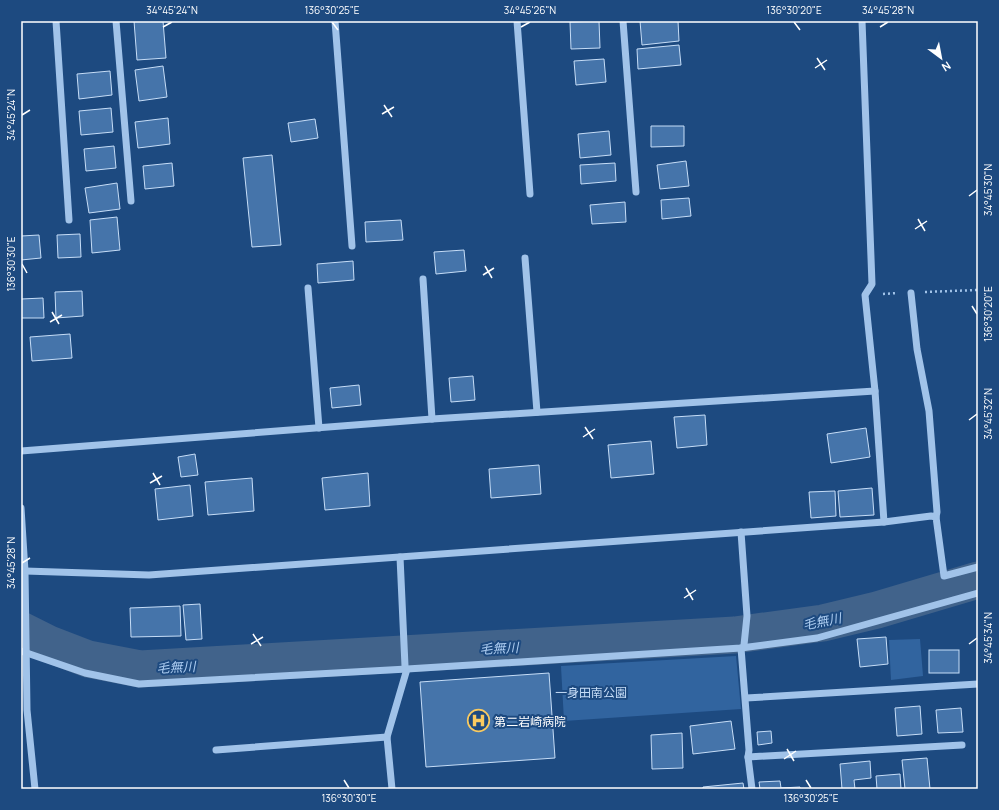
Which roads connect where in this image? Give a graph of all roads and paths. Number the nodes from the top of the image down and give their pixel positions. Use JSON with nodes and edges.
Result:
{"nodes":[{"id":1,"x":56,"y":21,"type":"edge"},
{"id":2,"x":116,"y":21,"type":"edge"},
{"id":3,"x":335,"y":21,"type":"edge"},
{"id":4,"x":517,"y":21,"type":"edge"},
{"id":5,"x":623,"y":21,"type":"edge"},
{"id":6,"x":862,"y":21,"type":"edge"},
{"id":7,"x":636,"y":192,"type":"dead end"},
{"id":8,"x":530,"y":194,"type":"dead end"},
{"id":9,"x":131,"y":201,"type":"dead end"},
{"id":10,"x":68,"y":220,"type":"dead end"},
{"id":11,"x":352,"y":246,"type":"dead end"},
{"id":12,"x":524,"y":258,"type":"dead end"},
{"id":13,"x":422,"y":279,"type":"dead end"},
{"id":14,"x":308,"y":288,"type":"dead end"},
{"id":15,"x":911,"y":293,"type":"dead end"},
{"id":16,"x":875,"y":391,"type":"junction"},
{"id":17,"x":537,"y":412,"type":"junction"},
{"id":18,"x":432,"y":419,"type":"junction"},
{"id":19,"x":319,"y":428,"type":"junction"},
{"id":20,"x":21,"y":451,"type":"edge"},
{"id":21,"x":21,"y":508,"type":"edge"},
{"id":22,"x":936,"y":517,"type":"junction"},
{"id":23,"x":884,"y":522,"type":"junction"},
{"id":24,"x":741,"y":532,"type":"junction"},
{"id":25,"x":400,"y":557,"type":"junction"},
{"id":26,"x":978,"y":567,"type":"edge"},
{"id":27,"x":25,"y":571,"type":"junction"},
{"id":28,"x":978,"y":593,"type":"edge"},
{"id":29,"x":743,"y":647,"type":"junction"},
{"id":30,"x":23,"y":652,"type":"edge"},
{"id":31,"x":406,"y":667,"type":"junction"},
{"id":32,"x":978,"y":684,"type":"edge"},
{"id":33,"x":746,"y":698,"type":"junction"},
{"id":34,"x":24,"y":710,"type":"edge"},
{"id":35,"x":387,"y":737,"type":"junction"},
{"id":36,"x":962,"y":745,"type":"dead end"},
{"id":37,"x":216,"y":750,"type":"dead end"},
{"id":38,"x":748,"y":757,"type":"junction"},
{"id":39,"x":35,"y":789,"type":"edge"},
{"id":40,"x":392,"y":789,"type":"edge"},
{"id":41,"x":752,"y":789,"type":"edge"}],
"edges":[{"from":1,"to":10,"type":"street"},
{"from":2,"to":9,"type":"street"},
{"from":3,"to":11,"type":"street"},
{"from":4,"to":8,"type":"street"},
{"from":5,"to":7,"type":"street"},
{"from":6,"to":16,"type":"street"},
{"from":12,"to":17,"type":"street"},
{"from":13,"to":18,"type":"street"},
{"from":14,"to":19,"type":"street"},
{"from":15,"to":22,"type":"street"},
{"from":16,"to":17,"type":"street"},
{"from":16,"to":23,"type":"street"},
{"from":17,"to":18,"type":"street"},
{"from":18,"to":19,"type":"street"},
{"from":19,"to":20,"type":"street"},
{"from":21,"to":27,"type":"street"},
{"from":22,"to":23,"type":"street"},
{"from":22,"to":26,"type":"street"},
{"from":23,"to":24,"type":"street"},
{"from":24,"to":25,"type":"street"},
{"from":24,"to":29,"type":"street"},
{"from":25,"to":27,"type":"street"},
{"from":25,"to":31,"type":"street"},
{"from":27,"to":30,"type":"street"},
{"from":28,"to":29,"type":"street"},
{"from":29,"to":31,"type":"street"},
{"from":29,"to":33,"type":"street"},
{"from":30,"to":31,"type":"street"},
{"from":30,"to":34,"type":"street"},
{"from":31,"to":35,"type":"street"},
{"from":32,"to":33,"type":"street"},
{"from":33,"to":38,"type":"street"},
{"from":34,"to":39,"type":"street"},
{"from":35,"to":37,"type":"street"},
{"from":35,"to":40,"type":"street"},
{"from":36,"to":38,"type":"street"},
{"from":38,"to":41,"type":"street"}]}
